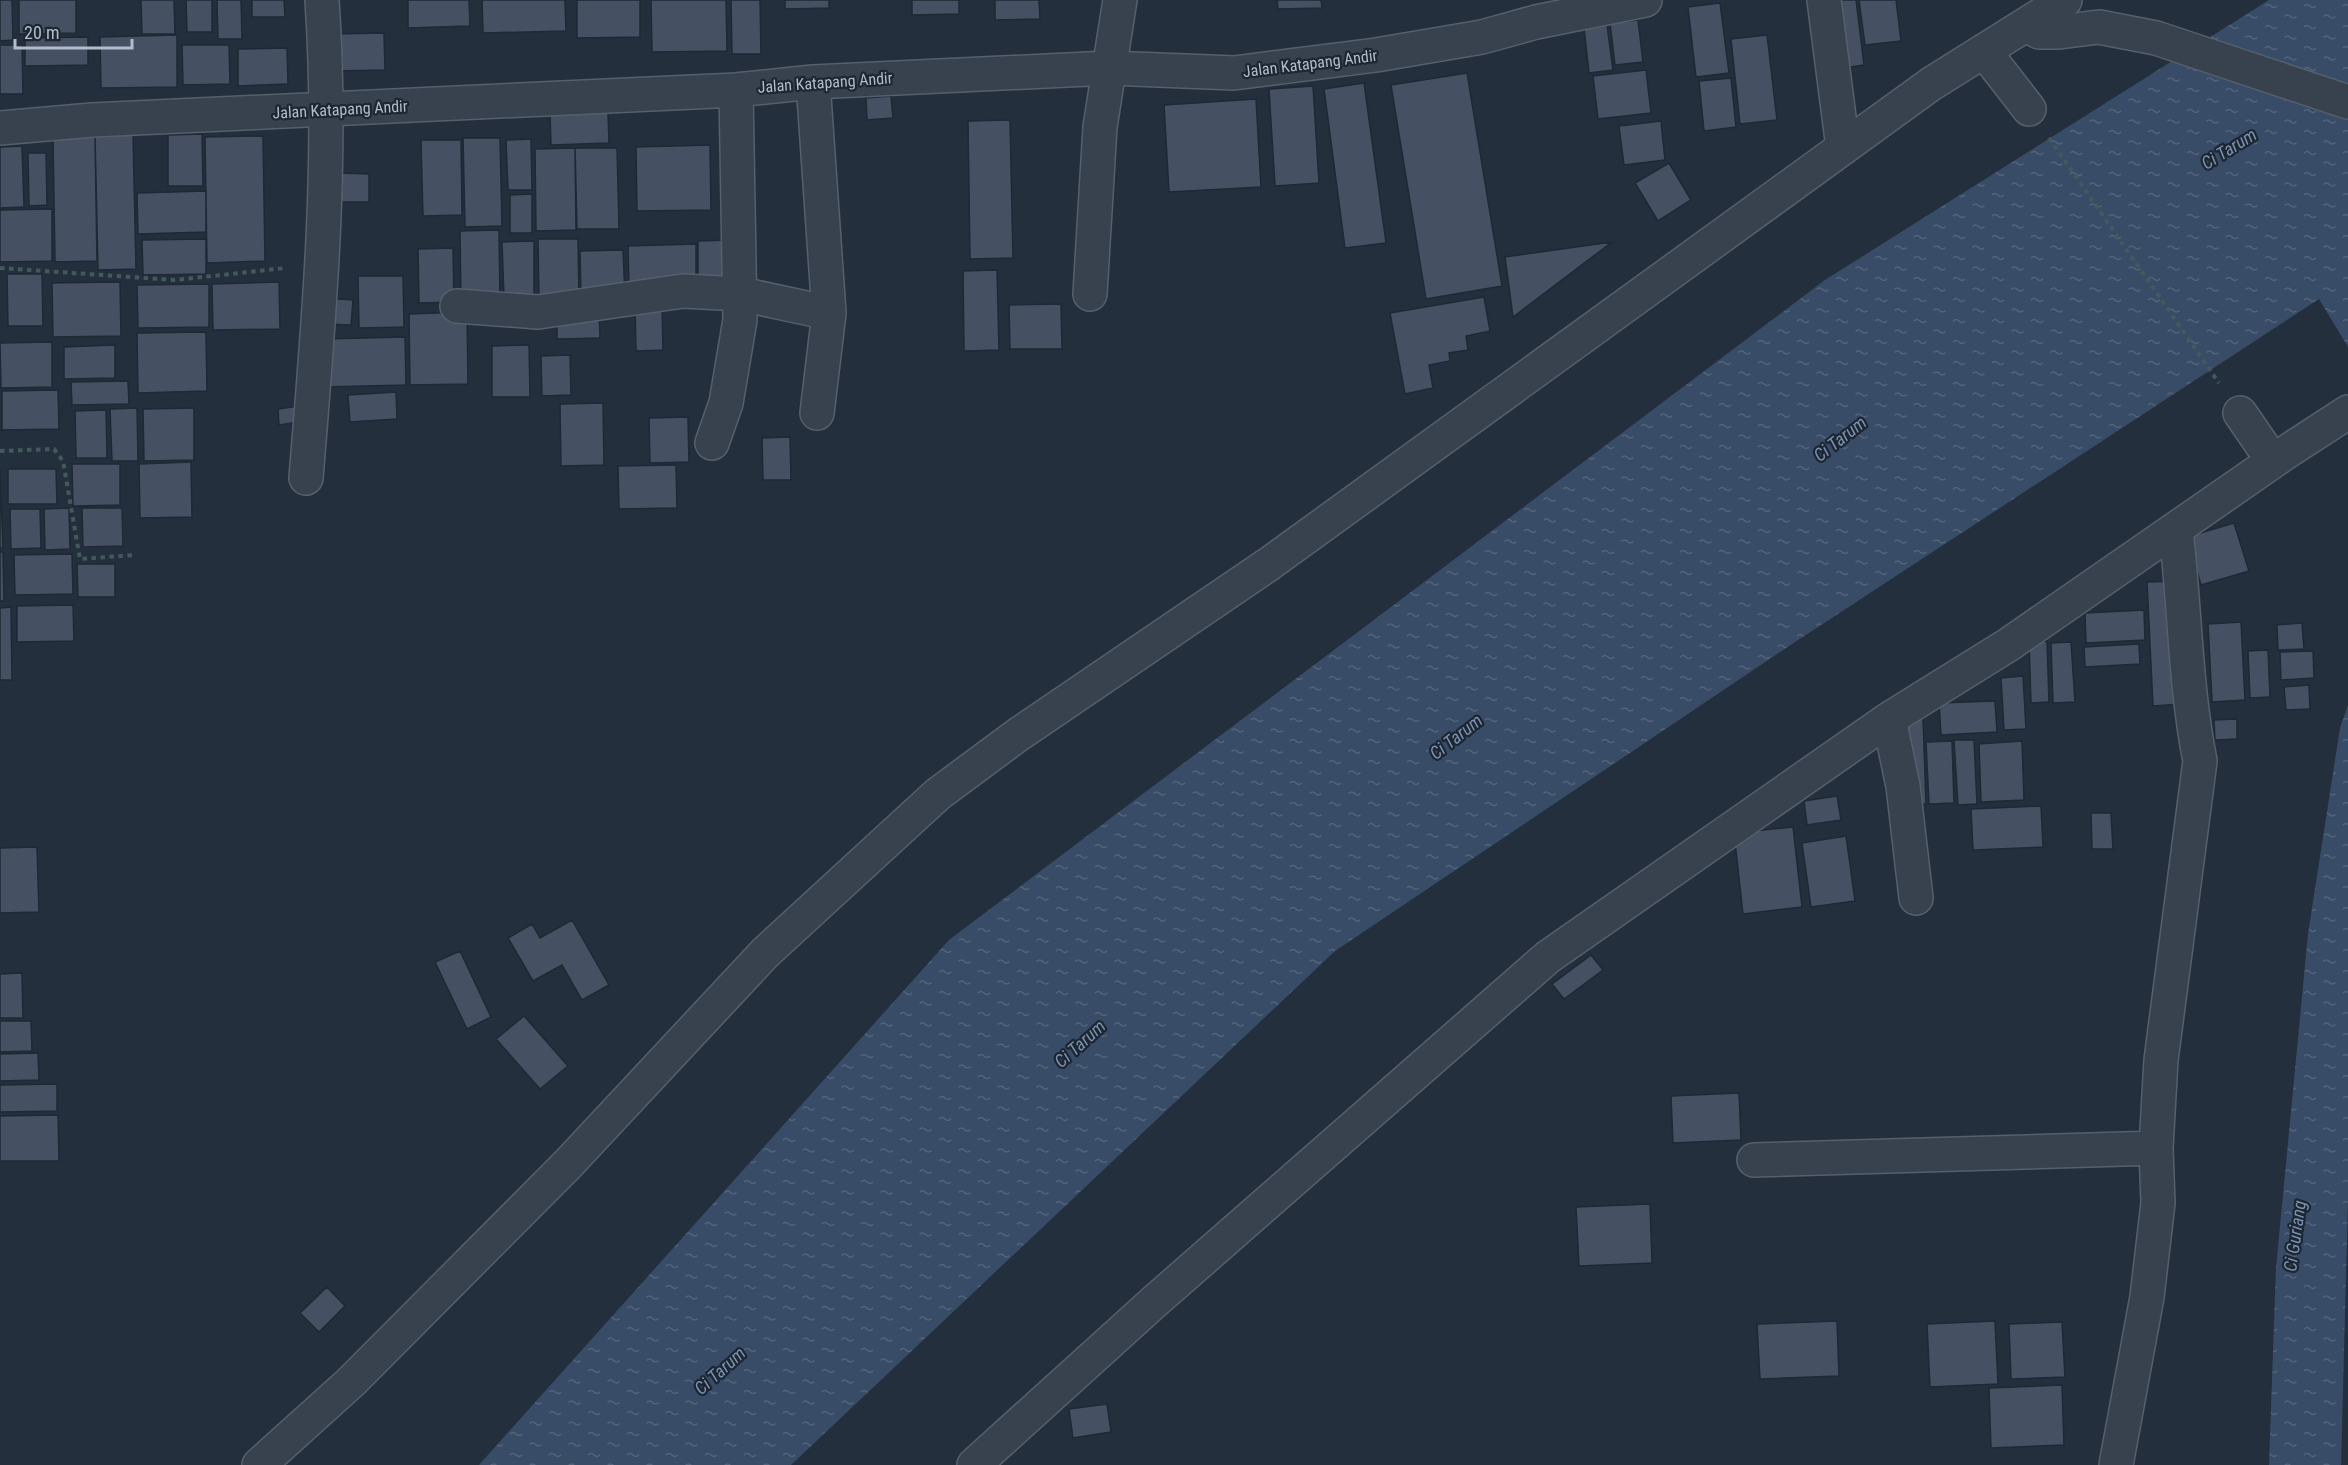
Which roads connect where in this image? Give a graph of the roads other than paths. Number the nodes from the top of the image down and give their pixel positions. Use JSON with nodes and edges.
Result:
{"nodes":[{"id":1,"x":321,"y":0,"type":"edge"},
{"id":2,"x":1120,"y":0,"type":"edge"},
{"id":3,"x":1645,"y":0,"type":"edge"},
{"id":4,"x":1824,"y":0,"type":"edge"},
{"id":5,"x":2065,"y":0,"type":"edge"},
{"id":6,"x":1535,"y":11,"type":"edge"},
{"id":7,"x":2105,"y":14,"type":"edge"},
{"id":8,"x":2025,"y":25,"type":"junction"},
{"id":9,"x":1984,"y":51,"type":"junction"},
{"id":10,"x":1118,"y":69,"type":"junction"},
{"id":11,"x":813,"y":82,"type":"junction"},
{"id":12,"x":736,"y":90,"type":"junction"},
{"id":13,"x":2348,"y":102,"type":"edge"},
{"id":14,"x":2029,"y":109,"type":"road end"},
{"id":15,"x":327,"y":110,"type":"junction"},
{"id":16,"x":0,"y":128,"type":"edge"},
{"id":17,"x":1843,"y":148,"type":"junction"},
{"id":18,"x":741,"y":294,"type":"junction"},
{"id":19,"x":1090,"y":294,"type":"dead end"},
{"id":20,"x":457,"y":306,"type":"dead end"},
{"id":21,"x":829,"y":313,"type":"junction"},
{"id":22,"x":2348,"y":412,"type":"edge"},
{"id":23,"x":817,"y":413,"type":"dead end"},
{"id":24,"x":2240,"y":413,"type":"road end"},
{"id":25,"x":712,"y":443,"type":"dead end"},
{"id":26,"x":2273,"y":461,"type":"junction"},
{"id":27,"x":306,"y":478,"type":"dead end"},
{"id":28,"x":2176,"y":531,"type":"junction"},
{"id":29,"x":1889,"y":719,"type":"junction"},
{"id":30,"x":1916,"y":898,"type":"dead end"},
{"id":31,"x":2156,"y":1148,"type":"junction"},
{"id":32,"x":1754,"y":1160,"type":"dead end"},
{"id":33,"x":259,"y":1465,"type":"edge"},
{"id":34,"x":974,"y":1465,"type":"edge"},
{"id":35,"x":2116,"y":1465,"type":"edge"}],
"edges":[{"from":1,"to":15,"type":"street"},
{"from":2,"to":10,"type":"street"},
{"from":3,"to":6,"type":"street","name":"Jalan Katapang Andir"},
{"from":4,"to":17,"type":"street"},
{"from":5,"to":8,"type":"street"},
{"from":6,"to":10,"type":"street","name":"Jalan Katapang Andir"},
{"from":7,"to":8,"type":"street"},
{"from":7,"to":13,"type":"street"},
{"from":8,"to":9,"type":"street"},
{"from":9,"to":14,"type":"street"},
{"from":9,"to":17,"type":"street"},
{"from":10,"to":11,"type":"street","name":"Jalan Katapang Andir"},
{"from":10,"to":19,"type":"street"},
{"from":11,"to":12,"type":"street","name":"Jalan Katapang Andir"},
{"from":11,"to":21,"type":"street"},
{"from":12,"to":15,"type":"street","name":"Jalan Katapang Andir"},
{"from":12,"to":18,"type":"street"},
{"from":15,"to":16,"type":"street","name":"Jalan Katapang Andir"},
{"from":15,"to":27,"type":"street"},
{"from":17,"to":33,"type":"street"},
{"from":18,"to":20,"type":"street"},
{"from":18,"to":21,"type":"street"},
{"from":18,"to":25,"type":"street"},
{"from":21,"to":23,"type":"street"},
{"from":22,"to":26,"type":"street"},
{"from":24,"to":26,"type":"street"},
{"from":26,"to":28,"type":"street"},
{"from":28,"to":29,"type":"street"},
{"from":28,"to":31,"type":"street"},
{"from":29,"to":30,"type":"street"},
{"from":29,"to":34,"type":"street"},
{"from":31,"to":32,"type":"street"},
{"from":31,"to":35,"type":"street"}]}
